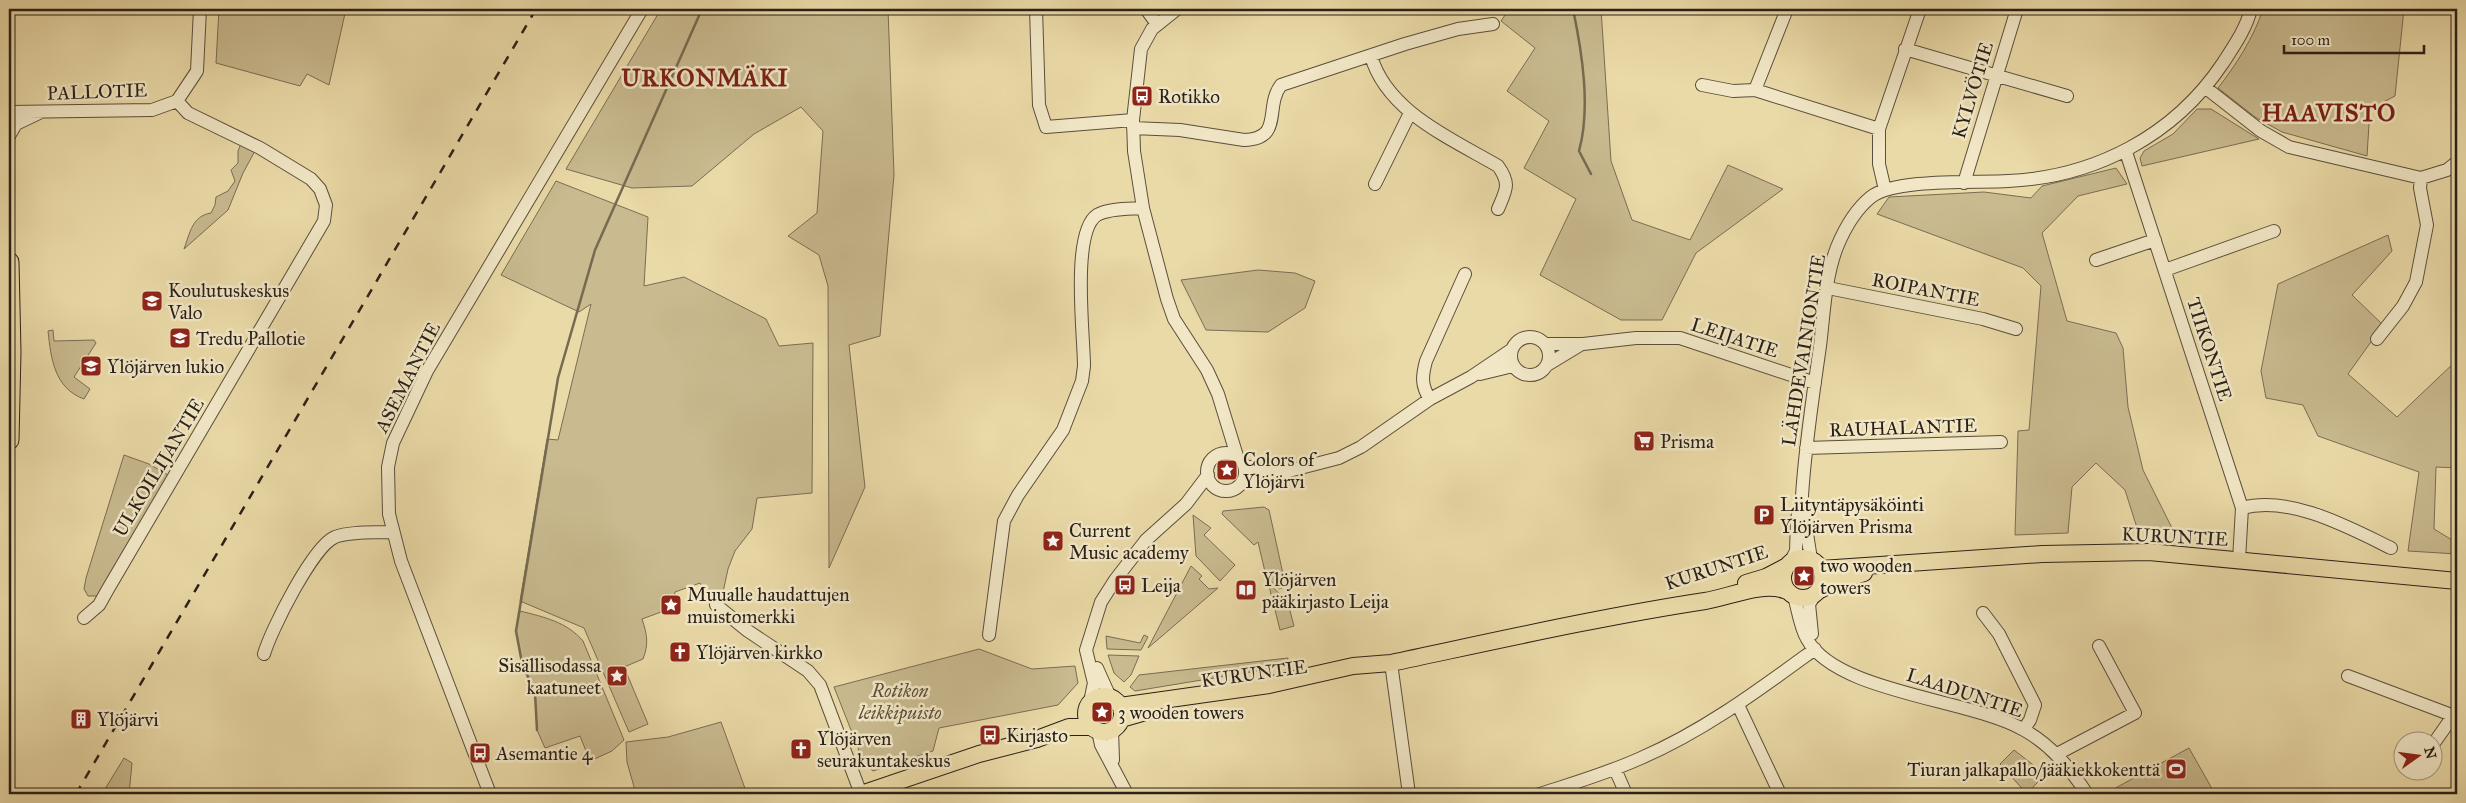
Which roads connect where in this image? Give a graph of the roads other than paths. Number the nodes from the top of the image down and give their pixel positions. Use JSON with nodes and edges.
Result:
{"nodes":[{"id":1,"x":200,"y":9,"type":"edge"},
{"id":2,"x":642,"y":9,"type":"edge"},
{"id":3,"x":1036,"y":9,"type":"edge"},
{"id":4,"x":1146,"y":9,"type":"edge"},
{"id":5,"x":1177,"y":9,"type":"edge"},
{"id":6,"x":1787,"y":9,"type":"edge"},
{"id":7,"x":1920,"y":9,"type":"edge"},
{"id":8,"x":2017,"y":9,"type":"edge"},
{"id":9,"x":2247,"y":10,"type":"edge"},
{"id":10,"x":1157,"y":24,"type":"junction"},
{"id":11,"x":1493,"y":24,"type":"dead end"},
{"id":12,"x":1905,"y":49,"type":"junction"},
{"id":13,"x":1371,"y":56,"type":"junction"},
{"id":14,"x":1995,"y":74,"type":"junction"},
{"id":15,"x":1702,"y":85,"type":"dead end"},
{"id":16,"x":2206,"y":88,"type":"junction"},
{"id":17,"x":1755,"y":90,"type":"junction"},
{"id":18,"x":2067,"y":96,"type":"dead end"},
{"id":19,"x":177,"y":101,"type":"junction"},
{"id":20,"x":42,"y":111,"type":"junction"},
{"id":21,"x":9,"y":112,"type":"edge"},
{"id":22,"x":1410,"y":113,"type":"junction"},
{"id":23,"x":1133,"y":124,"type":"junction"},
{"id":24,"x":1879,"y":129,"type":"junction"},
{"id":25,"x":9,"y":136,"type":"edge"},
{"id":26,"x":2126,"y":152,"type":"junction"},
{"id":27,"x":2457,"y":162,"type":"edge"},
{"id":28,"x":2421,"y":178,"type":"junction"},
{"id":29,"x":1964,"y":183,"type":"junction"},
{"id":30,"x":1375,"y":184,"type":"dead end"},
{"id":31,"x":1885,"y":190,"type":"junction"},
{"id":32,"x":1143,"y":208,"type":"junction"},
{"id":33,"x":1498,"y":209,"type":"dead end"},
{"id":34,"x":2274,"y":231,"type":"dead end"},
{"id":35,"x":2155,"y":240,"type":"junction"},
{"id":36,"x":2096,"y":260,"type":"dead end"},
{"id":37,"x":9,"y":262,"type":"edge"},
{"id":38,"x":2165,"y":270,"type":"junction"},
{"id":39,"x":1465,"y":274,"type":"dead end"},
{"id":40,"x":1828,"y":288,"type":"junction"},
{"id":41,"x":2016,"y":329,"type":"dead end"},
{"id":42,"x":2376,"y":339,"type":"dead end"},
{"id":43,"x":1545,"y":344,"type":"junction"},
{"id":44,"x":1583,"y":344,"type":"junction"},
{"id":45,"x":1511,"y":350,"type":"junction"},
{"id":46,"x":1547,"y":365,"type":"junction"},
{"id":47,"x":1513,"y":366,"type":"junction"},
{"id":48,"x":1471,"y":377,"type":"junction"},
{"id":49,"x":1815,"y":383,"type":"junction"},
{"id":50,"x":1430,"y":399,"type":"junction"},
{"id":51,"x":1227,"y":424,"type":"junction"},
{"id":52,"x":9,"y":440,"type":"edge"},
{"id":53,"x":2001,"y":442,"type":"dead end"},
{"id":54,"x":1806,"y":448,"type":"junction"},
{"id":55,"x":1221,"y":454,"type":"junction"},
{"id":56,"x":1241,"y":461,"type":"junction"},
{"id":57,"x":1281,"y":473,"type":"junction"},
{"id":58,"x":1208,"y":475,"type":"junction"},
{"id":59,"x":1242,"y":483,"type":"junction"},
{"id":60,"x":1216,"y":488,"type":"junction"},
{"id":61,"x":1802,"y":496,"type":"junction"},
{"id":62,"x":1186,"y":504,"type":"junction"},
{"id":63,"x":2242,"y":508,"type":"junction"},
{"id":64,"x":392,"y":532,"type":"junction"},
{"id":65,"x":2391,"y":548,"type":"dead end"},
{"id":66,"x":2239,"y":560,"type":"junction"},
{"id":67,"x":1789,"y":564,"type":"junction"},
{"id":68,"x":1816,"y":564,"type":"junction"},
{"id":69,"x":1889,"y":566,"type":"junction"},
{"id":70,"x":2457,"y":581,"type":"edge"},
{"id":71,"x":1817,"y":592,"type":"junction"},
{"id":72,"x":1791,"y":593,"type":"junction"},
{"id":73,"x":716,"y":605,"type":"dead end"},
{"id":74,"x":1657,"y":607,"type":"junction"},
{"id":75,"x":1983,"y":613,"type":"dead end"},
{"id":76,"x":84,"y":618,"type":"dead end"},
{"id":77,"x":1092,"y":628,"type":"junction"},
{"id":78,"x":989,"y":635,"type":"dead end"},
{"id":79,"x":2099,"y":646,"type":"dead end"},
{"id":80,"x":1815,"y":648,"type":"junction"},
{"id":81,"x":264,"y":654,"type":"dead end"},
{"id":82,"x":1391,"y":663,"type":"junction"},
{"id":83,"x":2348,"y":676,"type":"dead end"},
{"id":84,"x":1089,"y":705,"type":"junction"},
{"id":85,"x":1738,"y":705,"type":"junction"},
{"id":86,"x":2455,"y":716,"type":"edge"},
{"id":87,"x":1109,"y":718,"type":"junction"},
{"id":88,"x":2024,"y":729,"type":"junction"},
{"id":89,"x":2444,"y":730,"type":"edge"},
{"id":90,"x":1001,"y":747,"type":"junction"},
{"id":91,"x":2057,"y":754,"type":"junction"},
{"id":92,"x":1614,"y":769,"type":"junction"},
{"id":93,"x":490,"y":794,"type":"edge"},
{"id":94,"x":861,"y":794,"type":"edge"},
{"id":95,"x":1127,"y":794,"type":"edge"},
{"id":96,"x":1410,"y":794,"type":"edge"},
{"id":97,"x":1540,"y":794,"type":"edge"},
{"id":98,"x":1626,"y":794,"type":"edge"},
{"id":99,"x":1780,"y":794,"type":"edge"},
{"id":100,"x":2087,"y":794,"type":"edge"}],
"edges":[{"from":1,"to":19,"type":"street"},
{"from":2,"to":64,"type":"street","name":"ASEMANTIE"},
{"from":3,"to":23,"type":"street"},
{"from":4,"to":10,"type":"street"},
{"from":5,"to":10,"type":"street"},
{"from":6,"to":17,"type":"street"},
{"from":7,"to":12,"type":"street"},
{"from":8,"to":14,"type":"street","name":"KYLVÖTIE"},
{"from":9,"to":16,"type":"street","name":"LÄHDEVAINIONTIE"},
{"from":10,"to":23,"type":"street"},
{"from":11,"to":13,"type":"street"},
{"from":12,"to":14,"type":"street"},
{"from":12,"to":24,"type":"street"},
{"from":13,"to":22,"type":"street"},
{"from":13,"to":23,"type":"street"},
{"from":14,"to":18,"type":"street"},
{"from":14,"to":29,"type":"street","name":"KYLVÖTIE"},
{"from":15,"to":17,"type":"street"},
{"from":16,"to":26,"type":"street","name":"LÄHDEVAINIONTIE"},
{"from":16,"to":28,"type":"street"},
{"from":17,"to":24,"type":"street"},
{"from":19,"to":20,"type":"street","name":"PALLOTIE"},
{"from":19,"to":76,"type":"street","name":"ULKOILIJANTIE"},
{"from":20,"to":21,"type":"street","name":"PALLOTIE"},
{"from":20,"to":25,"type":"street"},
{"from":22,"to":30,"type":"street"},
{"from":22,"to":33,"type":"street"},
{"from":23,"to":32,"type":"street"},
{"from":24,"to":31,"type":"street"},
{"from":26,"to":29,"type":"street","name":"LÄHDEVAINIONTIE"},
{"from":26,"to":35,"type":"street","name":"TIIKONTIE"},
{"from":27,"to":28,"type":"street"},
{"from":28,"to":42,"type":"street"},
{"from":29,"to":31,"type":"street","name":"LÄHDEVAINIONTIE"},
{"from":31,"to":40,"type":"street","name":"LÄHDEVAINIONTIE"},
{"from":32,"to":51,"type":"street"},
{"from":32,"to":78,"type":"street"},
{"from":34,"to":38,"type":"street"},
{"from":35,"to":36,"type":"street"},
{"from":35,"to":38,"type":"street","name":"TIIKONTIE"},
{"from":37,"to":52,"type":"highway"},
{"from":38,"to":63,"type":"street","name":"TIIKONTIE"},
{"from":39,"to":50,"type":"street"},
{"from":40,"to":41,"type":"street","name":"ROIPANTIE"},
{"from":40,"to":49,"type":"street","name":"LÄHDEVAINIONTIE"},
{"from":43,"to":44,"type":"street","name":"LEIJATIE"},
{"from":43,"to":45,"type":"street","name":"LEIJATIE"},
{"from":43,"to":46,"type":"street"},
{"from":44,"to":46,"type":"street","name":"LEIJATIE"},
{"from":44,"to":49,"type":"street","name":"LEIJATIE"},
{"from":45,"to":47,"type":"street"},
{"from":45,"to":48,"type":"street","name":"LEIJATIE"},
{"from":46,"to":47,"type":"street","name":"LEIJATIE"},
{"from":47,"to":48,"type":"street","name":"LEIJATIE"},
{"from":48,"to":50,"type":"street","name":"LEIJATIE"},
{"from":49,"to":54,"type":"street","name":"LÄHDEVAINIONTIE"},
{"from":50,"to":57,"type":"street","name":"LEIJATIE"},
{"from":51,"to":55,"type":"street"},
{"from":51,"to":56,"type":"street"},
{"from":53,"to":54,"type":"street","name":"RAUHALANTIE"},
{"from":54,"to":61,"type":"street","name":"LÄHDEVAINIONTIE"},
{"from":55,"to":56,"type":"street"},
{"from":55,"to":58,"type":"street"},
{"from":56,"to":57,"type":"street","name":"LEIJATIE"},
{"from":56,"to":59,"type":"street"},
{"from":57,"to":59,"type":"street","name":"LEIJATIE"},
{"from":58,"to":60,"type":"street"},
{"from":58,"to":62,"type":"street"},
{"from":59,"to":60,"type":"street"},
{"from":60,"to":62,"type":"street"},
{"from":61,"to":67,"type":"street","name":"LÄHDEVAINIONTIE"},
{"from":61,"to":68,"type":"street","name":"LÄHDEVAINIONTIE"},
{"from":62,"to":77,"type":"street"},
{"from":63,"to":65,"type":"street"},
{"from":63,"to":66,"type":"street","name":"TIIKONTIE"},
{"from":64,"to":81,"type":"street"},
{"from":64,"to":93,"type":"street","name":"ASEMANTIE"},
{"from":66,"to":69,"type":"main road","name":"KURUNTIE"},
{"from":66,"to":70,"type":"main road","name":"KURUNTIE"},
{"from":67,"to":68,"type":"main road"},
{"from":67,"to":72,"type":"main road"},
{"from":67,"to":74,"type":"main road","name":"KURUNTIE"},
{"from":68,"to":69,"type":"main road","name":"KURUNTIE"},
{"from":68,"to":71,"type":"main road"},
{"from":69,"to":71,"type":"main road","name":"KURUNTIE"},
{"from":71,"to":72,"type":"main road"},
{"from":71,"to":80,"type":"street"},
{"from":72,"to":74,"type":"main road","name":"KURUNTIE"},
{"from":72,"to":80,"type":"street","name":"LAADUNTIE"},
{"from":73,"to":94,"type":"street"},
{"from":74,"to":82,"type":"main road","name":"KURUNTIE"},
{"from":75,"to":88,"type":"street"},
{"from":77,"to":84,"type":"street"},
{"from":77,"to":87,"type":"street"},
{"from":79,"to":91,"type":"street"},
{"from":80,"to":85,"type":"street"},
{"from":80,"to":88,"type":"street","name":"LAADUNTIE"},
{"from":82,"to":87,"type":"main road","name":"KURUNTIE"},
{"from":82,"to":96,"type":"street"},
{"from":83,"to":86,"type":"street"},
{"from":84,"to":87,"type":"main road"},
{"from":84,"to":87,"type":"main road","name":"KURUNTIE"},
{"from":84,"to":90,"type":"main road","name":"KURUNTIE"},
{"from":85,"to":92,"type":"street"},
{"from":85,"to":99,"type":"street"},
{"from":86,"to":89,"type":"street"},
{"from":87,"to":90,"type":"main road","name":"KURUNTIE"},
{"from":87,"to":95,"type":"street"},
{"from":88,"to":91,"type":"street","name":"LAADUNTIE"},
{"from":90,"to":94,"type":"main road","name":"KURUNTIE"},
{"from":91,"to":100,"type":"street","name":"LAADUNTIE"},
{"from":92,"to":97,"type":"street"},
{"from":92,"to":98,"type":"street"}]}
